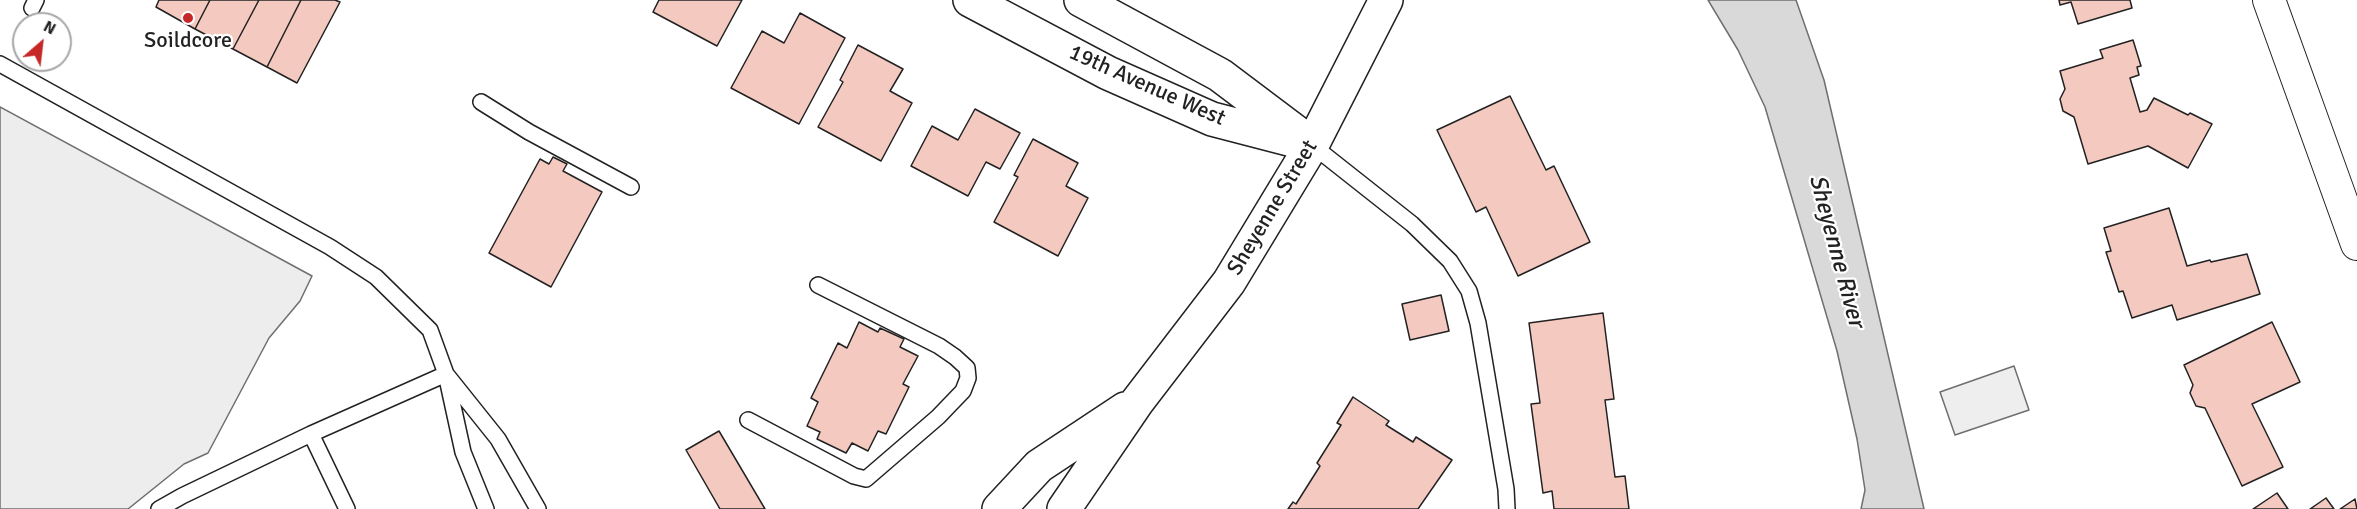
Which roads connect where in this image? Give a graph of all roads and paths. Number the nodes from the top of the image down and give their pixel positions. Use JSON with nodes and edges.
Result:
{"nodes":[{"id":1,"x":970,"y":0,"type":"edge"},
{"id":2,"x":1081,"y":0,"type":"edge"},
{"id":3,"x":1386,"y":0,"type":"edge"},
{"id":4,"x":2269,"y":0,"type":"edge"},
{"id":5,"x":0,"y":64,"type":"edge"},
{"id":6,"x":481,"y":102,"type":"dead end"},
{"id":7,"x":1312,"y":144,"type":"junction"},
{"id":8,"x":631,"y":187,"type":"dead end"},
{"id":9,"x":2357,"y":244,"type":"edge"},
{"id":10,"x":818,"y":285,"type":"dead end"},
{"id":11,"x":446,"y":374,"type":"junction"},
{"id":12,"x":1137,"y":402,"type":"junction"},
{"id":13,"x":748,"y":420,"type":"dead end"},
{"id":14,"x":311,"y":434,"type":"junction"},
{"id":15,"x":159,"y":509,"type":"edge"},
{"id":16,"x":347,"y":509,"type":"edge"},
{"id":17,"x":486,"y":509,"type":"edge"},
{"id":18,"x":538,"y":509,"type":"edge"},
{"id":19,"x":999,"y":509,"type":"edge"},
{"id":20,"x":1064,"y":509,"type":"edge"},
{"id":21,"x":1507,"y":509,"type":"edge"}],
"edges":[{"from":1,"to":7,"type":"main road","name":"19th Avenue West"},
{"from":2,"to":7,"type":"main road","name":"19th Avenue West"},
{"from":3,"to":7,"type":"main road","name":"Sheyenne Street"},
{"from":4,"to":9,"type":"street"},
{"from":5,"to":11,"type":"lane"},
{"from":6,"to":8,"type":"lane"},
{"from":7,"to":12,"type":"main road","name":"Sheyenne Street"},
{"from":7,"to":21,"type":"lane"},
{"from":10,"to":13,"type":"lane"},
{"from":11,"to":14,"type":"lane"},
{"from":11,"to":17,"type":"lane"},
{"from":11,"to":18,"type":"lane"},
{"from":12,"to":19,"type":"main road","name":"Sheyenne Street"},
{"from":12,"to":20,"type":"main road","name":"Sheyenne Street"},
{"from":14,"to":15,"type":"lane"},
{"from":14,"to":16,"type":"lane"}]}
